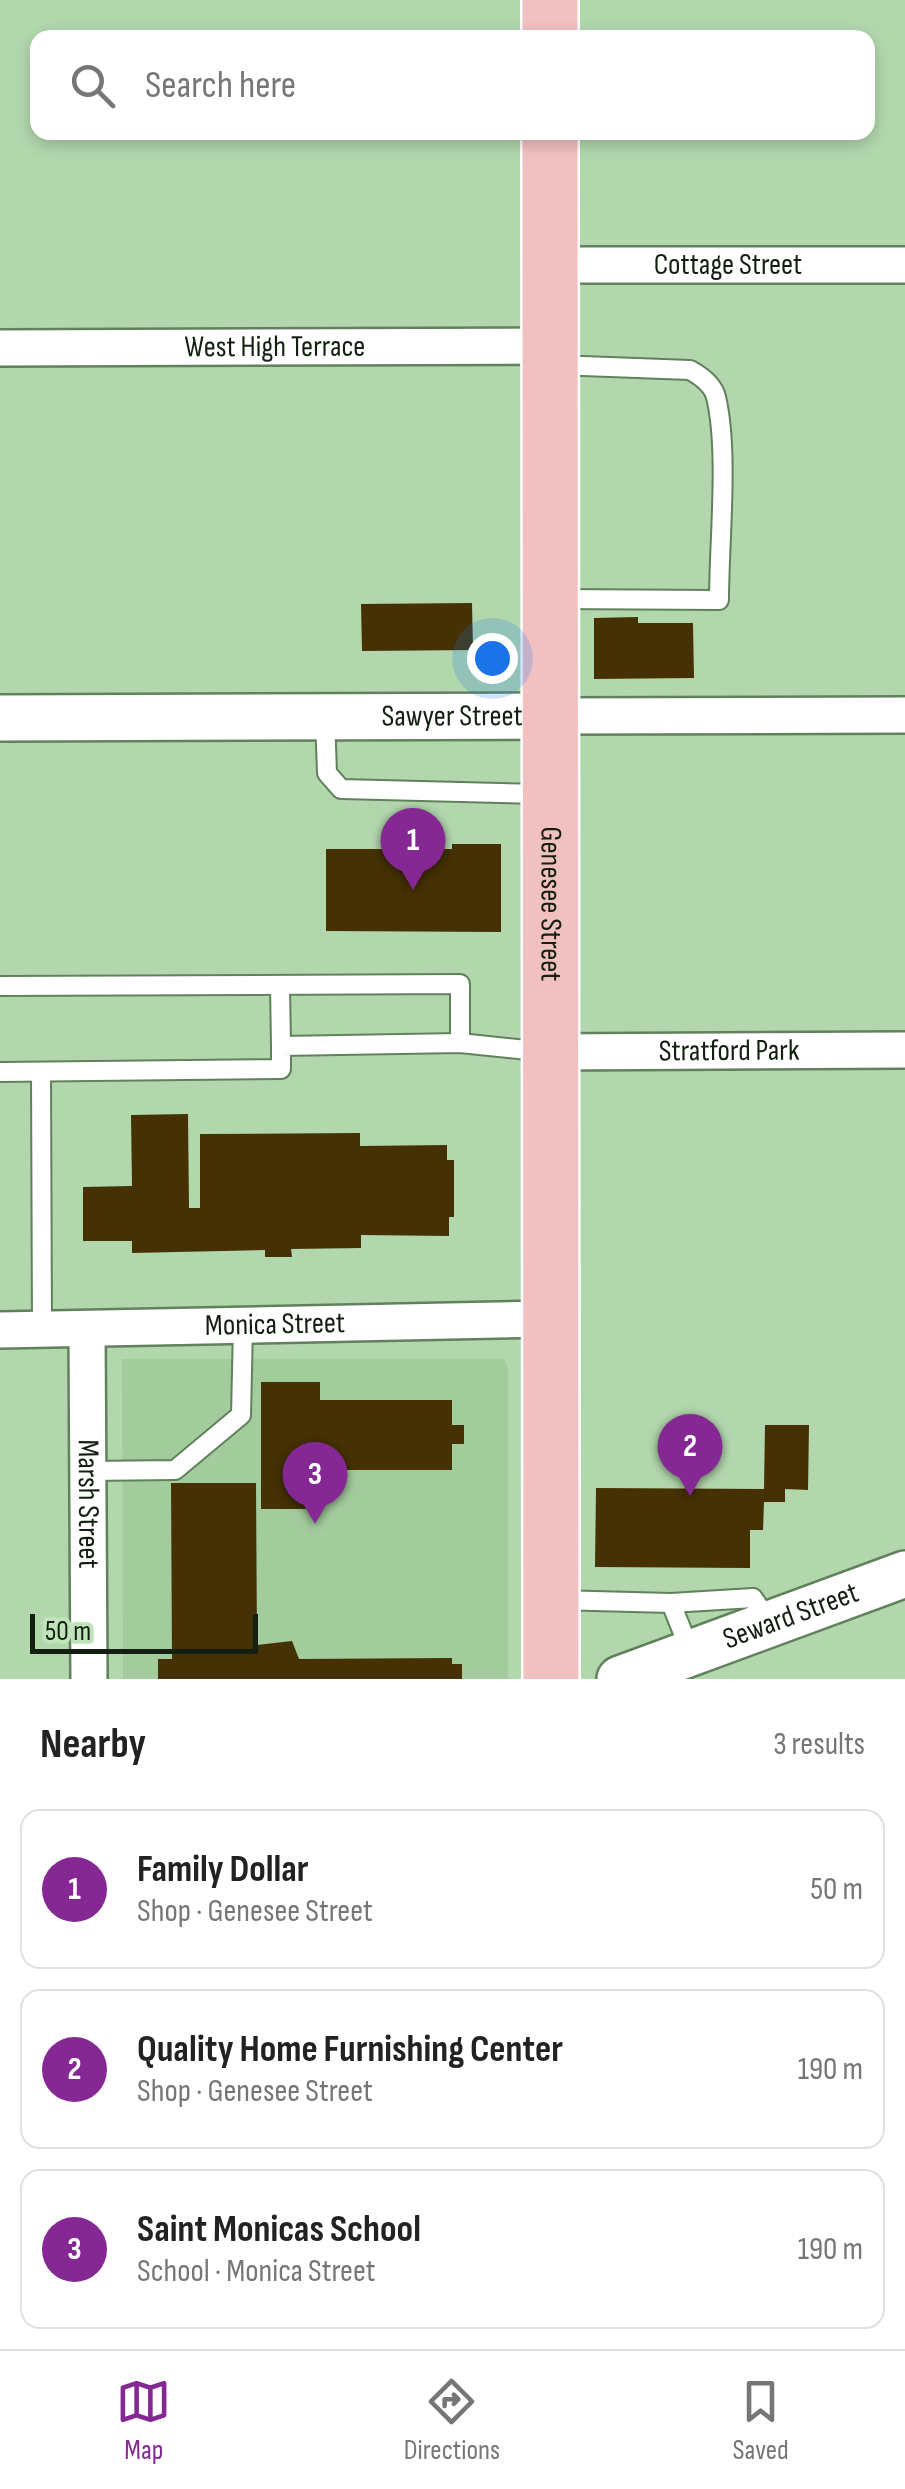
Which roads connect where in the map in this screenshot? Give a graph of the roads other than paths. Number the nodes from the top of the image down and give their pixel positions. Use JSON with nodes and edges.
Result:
{"nodes":[{"id":1,"x":550,"y":0,"type":"edge"},
{"id":2,"x":550,"y":30,"type":"edge"},
{"id":3,"x":550,"y":140,"type":"edge"},
{"id":4,"x":905,"y":265,"type":"edge"},
{"id":5,"x":550,"y":266,"type":"junction"},
{"id":6,"x":0,"y":348,"type":"edge"},
{"id":7,"x":551,"y":356,"type":"junction"},
{"id":8,"x":551,"y":599,"type":"junction"},
{"id":9,"x":905,"y":714,"type":"edge"},
{"id":10,"x":551,"y":716,"type":"junction"},
{"id":11,"x":324,"y":717,"type":"junction"},
{"id":12,"x":0,"y":718,"type":"edge"},
{"id":13,"x":551,"y":794,"type":"junction"},
{"id":14,"x":280,"y":985,"type":"junction"},
{"id":15,"x":0,"y":986,"type":"edge"},
{"id":16,"x":460,"y":1043,"type":"junction"},
{"id":17,"x":281,"y":1046,"type":"junction"},
{"id":18,"x":905,"y":1050,"type":"edge"},
{"id":19,"x":551,"y":1052,"type":"junction"},
{"id":20,"x":0,"y":1072,"type":"edge"},
{"id":21,"x":41,"y":1072,"type":"junction"},
{"id":22,"x":551,"y":1320,"type":"junction"},
{"id":23,"x":243,"y":1326,"type":"junction"},
{"id":24,"x":86,"y":1329,"type":"junction"},
{"id":25,"x":0,"y":1330,"type":"edge"},
{"id":26,"x":42,"y":1330,"type":"junction"},
{"id":27,"x":88,"y":1471,"type":"junction"},
{"id":28,"x":905,"y":1574,"type":"edge"},
{"id":29,"x":551,"y":1600,"type":"junction"},
{"id":30,"x":672,"y":1603,"type":"junction"},
{"id":31,"x":770,"y":1624,"type":"junction"},
{"id":32,"x":691,"y":1653,"type":"junction"},
{"id":33,"x":89,"y":1679,"type":"edge"},
{"id":34,"x":551,"y":1679,"type":"edge"},
{"id":35,"x":620,"y":1679,"type":"edge"}],
"edges":[{"from":1,"to":2,"type":"main road"},
{"from":3,"to":5,"type":"main road","name":"Genesee Street"},
{"from":4,"to":5,"type":"street","name":"Cottage Street"},
{"from":5,"to":7,"type":"main road","name":"Genesee Street"},
{"from":6,"to":7,"type":"street","name":"West High Terrace"},
{"from":7,"to":8,"type":"main road","name":"Genesee Street"},
{"from":7,"to":8,"type":"lane"},
{"from":8,"to":10,"type":"main road","name":"Genesee Street"},
{"from":9,"to":10,"type":"street","name":"Sawyer Street"},
{"from":10,"to":11,"type":"street","name":"Sawyer Street"},
{"from":10,"to":13,"type":"main road","name":"Genesee Street"},
{"from":11,"to":12,"type":"street","name":"Sawyer Street"},
{"from":11,"to":13,"type":"lane"},
{"from":13,"to":19,"type":"main road","name":"Genesee Street"},
{"from":14,"to":15,"type":"lane"},
{"from":14,"to":16,"type":"lane"},
{"from":14,"to":17,"type":"lane"},
{"from":16,"to":17,"type":"lane"},
{"from":16,"to":19,"type":"lane"},
{"from":17,"to":21,"type":"lane"},
{"from":18,"to":19,"type":"street","name":"Stratford Park"},
{"from":19,"to":22,"type":"main road","name":"Genesee Street"},
{"from":20,"to":21,"type":"lane"},
{"from":21,"to":26,"type":"lane"},
{"from":22,"to":23,"type":"street","name":"Monica Street"},
{"from":22,"to":29,"type":"main road","name":"Genesee Street"},
{"from":23,"to":24,"type":"street","name":"Monica Street"},
{"from":23,"to":27,"type":"lane"},
{"from":24,"to":26,"type":"street","name":"Monica Street"},
{"from":24,"to":27,"type":"street","name":"Marsh Street"},
{"from":25,"to":26,"type":"street","name":"Monica Street"},
{"from":27,"to":33,"type":"street","name":"Marsh Street"},
{"from":28,"to":31,"type":"street","name":"Seward Street"},
{"from":29,"to":30,"type":"lane"},
{"from":29,"to":34,"type":"main road","name":"Genesee Street"},
{"from":30,"to":31,"type":"lane"},
{"from":30,"to":32,"type":"lane"},
{"from":31,"to":32,"type":"street","name":"Seward Street"},
{"from":32,"to":35,"type":"street","name":"Seward Street"}]}
